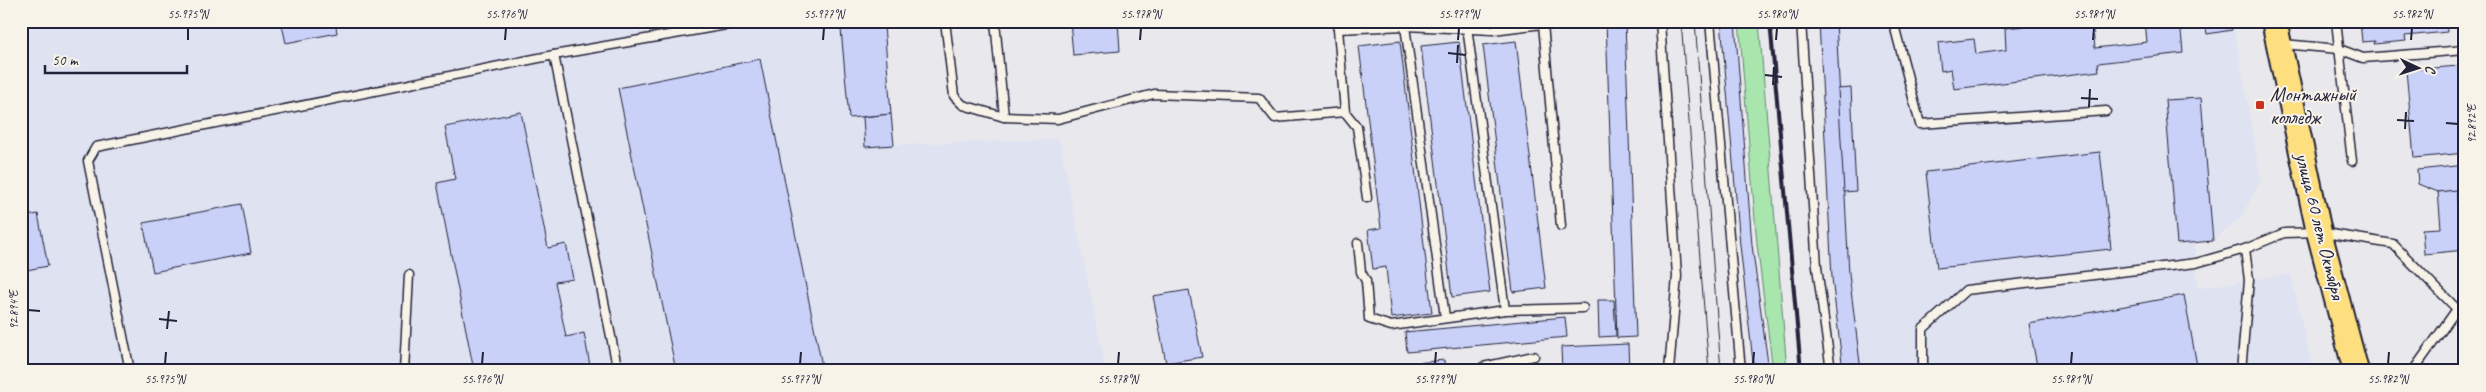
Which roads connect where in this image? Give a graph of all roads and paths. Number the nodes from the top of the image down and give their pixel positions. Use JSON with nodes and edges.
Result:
{"nodes":[{"id":1,"x":748,"y":21,"type":"edge"},
{"id":2,"x":945,"y":21,"type":"edge"},
{"id":3,"x":995,"y":21,"type":"edge"},
{"id":4,"x":1335,"y":21,"type":"edge"},
{"id":5,"x":1660,"y":21,"type":"edge"},
{"id":6,"x":1710,"y":21,"type":"edge"},
{"id":7,"x":1801,"y":21,"type":"edge"},
{"id":8,"x":1893,"y":21,"type":"edge"},
{"id":9,"x":2336,"y":21,"type":"edge"},
{"id":10,"x":1405,"y":26,"type":"junction"},
{"id":11,"x":1467,"y":27,"type":"junction"},
{"id":12,"x":1338,"y":29,"type":"junction"},
{"id":13,"x":2276,"y":32,"type":"edge"},
{"id":14,"x":2339,"y":49,"type":"junction"},
{"id":15,"x":2465,"y":50,"type":"edge"},
{"id":16,"x":554,"y":56,"type":"junction"},
{"id":17,"x":2106,"y":111,"type":"dead end"},
{"id":18,"x":1345,"y":112,"type":"junction"},
{"id":19,"x":1004,"y":117,"type":"junction"},
{"id":20,"x":2352,"y":161,"type":"dead end"},
{"id":21,"x":1367,"y":198,"type":"dead end"},
{"id":22,"x":1561,"y":226,"type":"dead end"},
{"id":23,"x":2319,"y":232,"type":"junction"},
{"id":24,"x":1358,"y":243,"type":"dead end"},
{"id":25,"x":2245,"y":249,"type":"junction"},
{"id":26,"x":409,"y":275,"type":"dead end"},
{"id":27,"x":2461,"y":307,"type":"edge"},
{"id":28,"x":1583,"y":308,"type":"dead end"},
{"id":29,"x":1505,"y":310,"type":"junction"},
{"id":30,"x":1445,"y":318,"type":"junction"},
{"id":31,"x":1534,"y":356,"type":"dead end"},
{"id":32,"x":130,"y":371,"type":"edge"},
{"id":33,"x":404,"y":371,"type":"edge"},
{"id":34,"x":618,"y":371,"type":"edge"},
{"id":35,"x":1481,"y":371,"type":"edge"},
{"id":36,"x":1669,"y":371,"type":"edge"},
{"id":37,"x":1741,"y":371,"type":"edge"},
{"id":38,"x":1832,"y":371,"type":"edge"},
{"id":39,"x":1923,"y":371,"type":"edge"},
{"id":40,"x":2241,"y":371,"type":"edge"},
{"id":41,"x":2356,"y":371,"type":"edge"},
{"id":42,"x":2413,"y":371,"type":"edge"}],
"edges":[{"from":1,"to":16,"type":"lane"},
{"from":2,"to":19,"type":"lane"},
{"from":3,"to":19,"type":"lane"},
{"from":4,"to":12,"type":"lane"},
{"from":5,"to":36,"type":"lane"},
{"from":6,"to":37,"type":"lane"},
{"from":7,"to":38,"type":"lane"},
{"from":8,"to":17,"type":"lane"},
{"from":9,"to":14,"type":"lane"},
{"from":10,"to":11,"type":"lane"},
{"from":10,"to":12,"type":"lane"},
{"from":10,"to":30,"type":"lane"},
{"from":11,"to":22,"type":"lane"},
{"from":11,"to":29,"type":"lane"},
{"from":12,"to":18,"type":"lane"},
{"from":13,"to":14,"type":"lane"},
{"from":13,"to":23,"type":"main road","name":"улица 60 лет Октября"},
{"from":14,"to":15,"type":"lane"},
{"from":14,"to":20,"type":"lane"},
{"from":16,"to":32,"type":"lane"},
{"from":16,"to":34,"type":"lane"},
{"from":18,"to":19,"type":"lane"},
{"from":18,"to":21,"type":"lane"},
{"from":23,"to":25,"type":"lane"},
{"from":23,"to":27,"type":"lane"},
{"from":23,"to":41,"type":"main road","name":"улица 60 лет Октября"},
{"from":24,"to":30,"type":"lane"},
{"from":25,"to":39,"type":"lane"},
{"from":25,"to":40,"type":"lane"},
{"from":26,"to":33,"type":"lane"},
{"from":27,"to":42,"type":"lane"},
{"from":28,"to":29,"type":"lane"},
{"from":29,"to":30,"type":"lane"},
{"from":31,"to":35,"type":"lane"}]}
